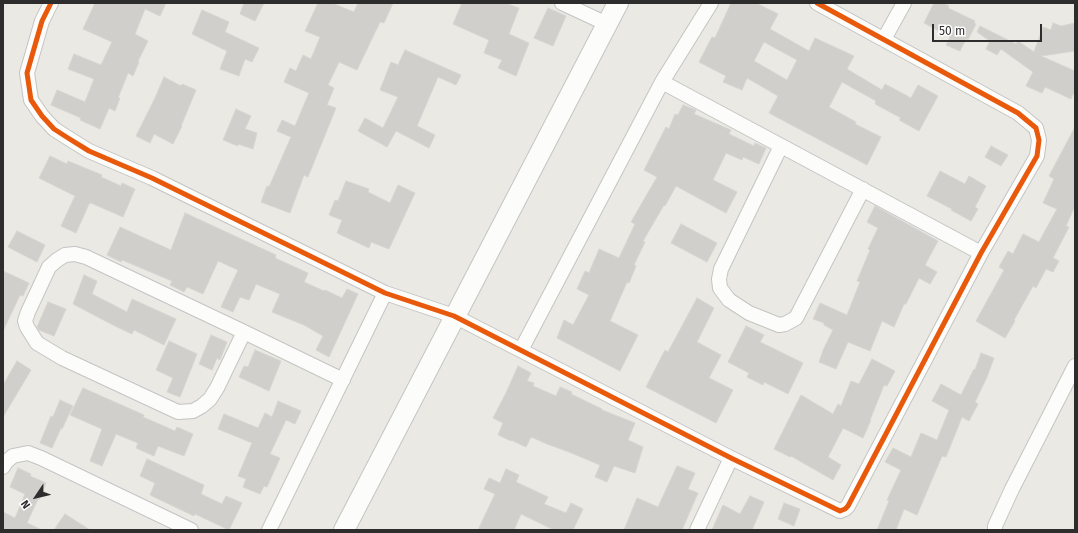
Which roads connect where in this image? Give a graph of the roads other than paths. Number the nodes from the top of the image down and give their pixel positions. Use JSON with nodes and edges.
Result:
{"nodes":[{"id":1,"x":51,"y":3,"type":"edge"},
{"id":2,"x":562,"y":3,"type":"edge"},
{"id":3,"x":618,"y":3,"type":"edge"},
{"id":4,"x":712,"y":3,"type":"edge"},
{"id":5,"x":817,"y":3,"type":"edge"},
{"id":6,"x":904,"y":3,"type":"edge"},
{"id":7,"x":607,"y":24,"type":"junction"},
{"id":8,"x":884,"y":38,"type":"junction"},
{"id":9,"x":662,"y":82,"type":"junction"},
{"id":10,"x":781,"y":146,"type":"junction"},
{"id":11,"x":863,"y":189,"type":"junction"},
{"id":12,"x":981,"y":253,"type":"junction"},
{"id":13,"x":386,"y":293,"type":"junction"},
{"id":14,"x":454,"y":316,"type":"junction"},
{"id":15,"x":244,"y":332,"type":"junction"},
{"id":16,"x":521,"y":350,"type":"junction"},
{"id":17,"x":1075,"y":366,"type":"edge"},
{"id":18,"x":343,"y":380,"type":"junction"},
{"id":19,"x":731,"y":458,"type":"junction"},
{"id":20,"x":3,"y":467,"type":"edge"},
{"id":21,"x":191,"y":530,"type":"edge"},
{"id":22,"x":269,"y":530,"type":"edge"},
{"id":23,"x":344,"y":530,"type":"edge"},
{"id":24,"x":697,"y":530,"type":"edge"},
{"id":25,"x":995,"y":530,"type":"edge"}],
"edges":[{"from":1,"to":13,"type":"street"},
{"from":2,"to":7,"type":"street"},
{"from":3,"to":7,"type":"street"},
{"from":4,"to":9,"type":"street"},
{"from":5,"to":8,"type":"street"},
{"from":6,"to":8,"type":"street"},
{"from":7,"to":14,"type":"street"},
{"from":8,"to":12,"type":"street"},
{"from":9,"to":10,"type":"street"},
{"from":9,"to":16,"type":"street"},
{"from":10,"to":11,"type":"street"},
{"from":10,"to":11,"type":"street"},
{"from":11,"to":12,"type":"street"},
{"from":12,"to":19,"type":"street"},
{"from":13,"to":14,"type":"street"},
{"from":13,"to":18,"type":"street"},
{"from":14,"to":16,"type":"street"},
{"from":14,"to":23,"type":"street"},
{"from":15,"to":15,"type":"street"},
{"from":15,"to":18,"type":"street"},
{"from":16,"to":19,"type":"street"},
{"from":17,"to":25,"type":"street"},
{"from":18,"to":22,"type":"street"},
{"from":19,"to":24,"type":"street"},
{"from":20,"to":21,"type":"street"}]}
